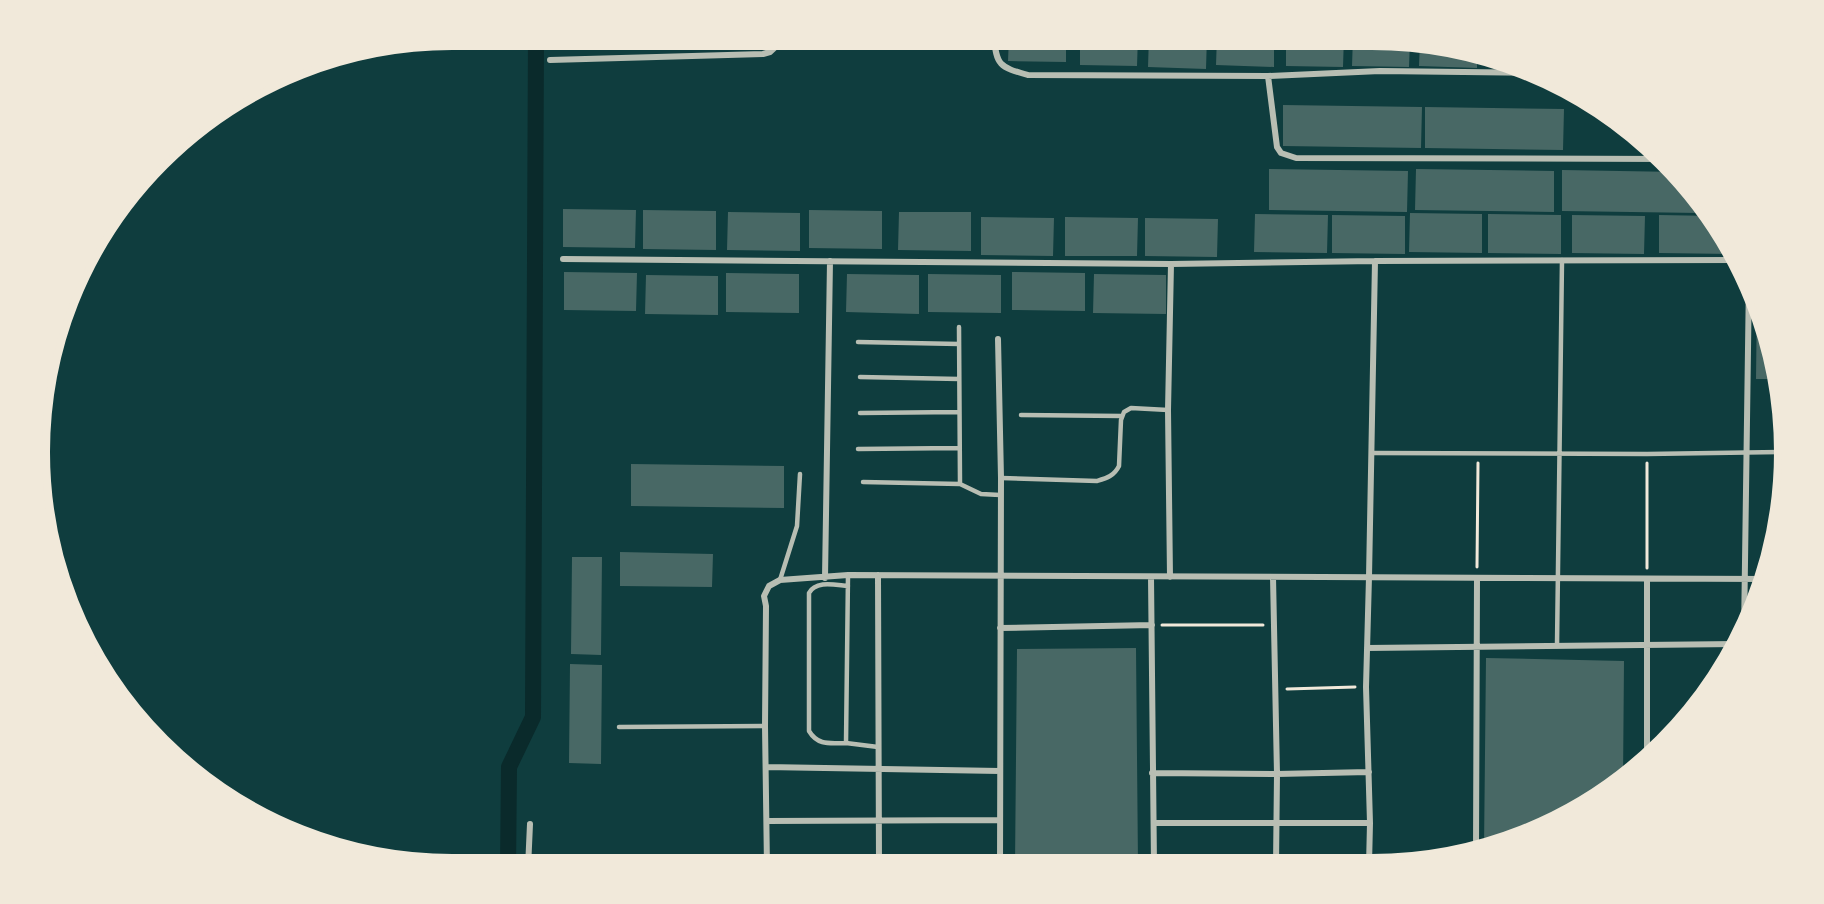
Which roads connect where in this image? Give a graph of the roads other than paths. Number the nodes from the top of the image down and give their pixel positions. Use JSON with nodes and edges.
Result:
{"nodes":[{"id":1,"x":776,"y":46,"type":"edge"},
{"id":2,"x":877,"y":46,"type":"edge"},
{"id":3,"x":996,"y":46,"type":"edge"},
{"id":4,"x":864,"y":47,"type":"dead end"},
{"id":5,"x":550,"y":60,"type":"dead end"},
{"id":6,"x":1515,"y":73,"type":"edge"},
{"id":7,"x":1268,"y":76,"type":"junction"},
{"id":8,"x":1652,"y":159,"type":"edge"},
{"id":9,"x":562,"y":260,"type":"dead end"},
{"id":10,"x":1562,"y":260,"type":"junction"},
{"id":11,"x":1729,"y":260,"type":"edge"},
{"id":12,"x":830,"y":261,"type":"junction"},
{"id":13,"x":1375,"y":261,"type":"junction"},
{"id":14,"x":1171,"y":264,"type":"junction"},
{"id":15,"x":1749,"y":301,"type":"edge"},
{"id":16,"x":959,"y":327,"type":"dead end"},
{"id":17,"x":998,"y":339,"type":"dead end"},
{"id":18,"x":858,"y":342,"type":"dead end"},
{"id":19,"x":959,"y":344,"type":"junction"},
{"id":20,"x":860,"y":377,"type":"dead end"},
{"id":21,"x":959,"y":379,"type":"junction"},
{"id":22,"x":1168,"y":410,"type":"junction"},
{"id":23,"x":959,"y":412,"type":"junction"},
{"id":24,"x":860,"y":413,"type":"dead end"},
{"id":25,"x":1021,"y":415,"type":"dead end"},
{"id":26,"x":1122,"y":416,"type":"junction"},
{"id":27,"x":959,"y":448,"type":"junction"},
{"id":28,"x":858,"y":449,"type":"dead end"},
{"id":29,"x":1746,"y":452,"type":"junction"},
{"id":30,"x":1778,"y":452,"type":"edge"},
{"id":31,"x":1372,"y":453,"type":"junction"},
{"id":32,"x":1560,"y":453,"type":"junction"},
{"id":33,"x":800,"y":474,"type":"dead end"},
{"id":34,"x":1001,"y":478,"type":"junction"},
{"id":35,"x":863,"y":482,"type":"dead end"},
{"id":36,"x":960,"y":484,"type":"junction"},
{"id":37,"x":1000,"y":495,"type":"junction"},
{"id":38,"x":848,"y":575,"type":"junction"},
{"id":39,"x":878,"y":575,"type":"junction"},
{"id":40,"x":1001,"y":576,"type":"junction"},
{"id":41,"x":1151,"y":577,"type":"junction"},
{"id":42,"x":1170,"y":577,"type":"junction"},
{"id":43,"x":1273,"y":577,"type":"junction"},
{"id":44,"x":1369,"y":577,"type":"junction"},
{"id":45,"x":825,"y":578,"type":"junction"},
{"id":46,"x":1477,"y":578,"type":"junction"},
{"id":47,"x":1558,"y":578,"type":"junction"},
{"id":48,"x":1647,"y":579,"type":"junction"},
{"id":49,"x":1744,"y":579,"type":"junction"},
{"id":50,"x":1757,"y":579,"type":"edge"},
{"id":51,"x":780,"y":580,"type":"junction"},
{"id":52,"x":848,"y":586,"type":"junction"},
{"id":53,"x":1744,"y":614,"type":"edge"},
{"id":54,"x":1152,"y":626,"type":"junction"},
{"id":55,"x":1000,"y":628,"type":"junction"},
{"id":56,"x":1729,"y":644,"type":"edge"},
{"id":57,"x":1647,"y":645,"type":"junction"},
{"id":58,"x":1557,"y":646,"type":"junction"},
{"id":59,"x":1477,"y":647,"type":"junction"},
{"id":60,"x":1367,"y":648,"type":"junction"},
{"id":61,"x":765,"y":726,"type":"junction"},
{"id":62,"x":619,"y":727,"type":"dead end"},
{"id":63,"x":846,"y":743,"type":"junction"},
{"id":64,"x":878,"y":747,"type":"junction"},
{"id":65,"x":1647,"y":750,"type":"edge"},
{"id":66,"x":766,"y":767,"type":"junction"},
{"id":67,"x":878,"y":769,"type":"junction"},
{"id":68,"x":1000,"y":771,"type":"junction"},
{"id":69,"x":1152,"y":772,"type":"junction"},
{"id":70,"x":1369,"y":772,"type":"junction"},
{"id":71,"x":1277,"y":774,"type":"junction"},
{"id":72,"x":999,"y":820,"type":"junction"},
{"id":73,"x":767,"y":821,"type":"junction"},
{"id":74,"x":880,"y":822,"type":"junction"},
{"id":75,"x":1154,"y":823,"type":"junction"},
{"id":76,"x":1276,"y":823,"type":"junction"},
{"id":77,"x":1370,"y":823,"type":"junction"},
{"id":78,"x":530,"y":824,"type":"dead end"},
{"id":79,"x":1476,"y":844,"type":"edge"},
{"id":80,"x":528,"y":858,"type":"edge"},
{"id":81,"x":767,"y":858,"type":"edge"},
{"id":82,"x":879,"y":858,"type":"edge"},
{"id":83,"x":1000,"y":858,"type":"edge"},
{"id":84,"x":1154,"y":858,"type":"edge"},
{"id":85,"x":1276,"y":858,"type":"edge"},
{"id":86,"x":1369,"y":858,"type":"edge"}],
"edges":[{"from":1,"to":5,"type":"street"},
{"from":2,"to":4,"type":"lane"},
{"from":3,"to":7,"type":"street"},
{"from":6,"to":7,"type":"street"},
{"from":7,"to":8,"type":"street"},
{"from":9,"to":12,"type":"street"},
{"from":10,"to":11,"type":"street"},
{"from":10,"to":13,"type":"street"},
{"from":10,"to":32,"type":"lane"},
{"from":12,"to":14,"type":"street"},
{"from":12,"to":45,"type":"street"},
{"from":13,"to":14,"type":"street"},
{"from":13,"to":31,"type":"street"},
{"from":14,"to":22,"type":"street"},
{"from":15,"to":29,"type":"street"},
{"from":16,"to":19,"type":"lane"},
{"from":17,"to":34,"type":"street"},
{"from":18,"to":19,"type":"lane"},
{"from":19,"to":21,"type":"lane"},
{"from":20,"to":21,"type":"lane"},
{"from":21,"to":23,"type":"lane"},
{"from":22,"to":26,"type":"lane"},
{"from":22,"to":42,"type":"street"},
{"from":23,"to":24,"type":"lane"},
{"from":23,"to":27,"type":"lane"},
{"from":25,"to":26,"type":"lane"},
{"from":26,"to":34,"type":"lane"},
{"from":27,"to":28,"type":"lane"},
{"from":27,"to":36,"type":"lane"},
{"from":29,"to":30,"type":"lane"},
{"from":29,"to":32,"type":"lane"},
{"from":29,"to":49,"type":"street"},
{"from":31,"to":32,"type":"lane"},
{"from":31,"to":44,"type":"street"},
{"from":32,"to":47,"type":"lane"},
{"from":33,"to":51,"type":"lane"},
{"from":34,"to":37,"type":"street"},
{"from":35,"to":36,"type":"lane"},
{"from":36,"to":37,"type":"lane"},
{"from":37,"to":40,"type":"street"},
{"from":38,"to":39,"type":"street"},
{"from":38,"to":45,"type":"street"},
{"from":38,"to":52,"type":"lane"},
{"from":39,"to":40,"type":"street"},
{"from":39,"to":64,"type":"street"},
{"from":40,"to":41,"type":"street"},
{"from":40,"to":55,"type":"street"},
{"from":41,"to":42,"type":"street"},
{"from":41,"to":54,"type":"street"},
{"from":42,"to":43,"type":"street"},
{"from":43,"to":44,"type":"street"},
{"from":43,"to":71,"type":"street"},
{"from":44,"to":46,"type":"street"},
{"from":44,"to":60,"type":"street"},
{"from":45,"to":51,"type":"street"},
{"from":46,"to":47,"type":"street"},
{"from":46,"to":59,"type":"street"},
{"from":47,"to":48,"type":"street"},
{"from":47,"to":58,"type":"lane"},
{"from":48,"to":49,"type":"street"},
{"from":48,"to":57,"type":"street"},
{"from":49,"to":50,"type":"street"},
{"from":49,"to":53,"type":"street"},
{"from":51,"to":61,"type":"street"},
{"from":52,"to":63,"type":"lane"},
{"from":52,"to":63,"type":"lane"},
{"from":54,"to":55,"type":"street"},
{"from":54,"to":69,"type":"street"},
{"from":55,"to":68,"type":"street"},
{"from":56,"to":57,"type":"street"},
{"from":57,"to":58,"type":"street"},
{"from":57,"to":65,"type":"street"},
{"from":58,"to":59,"type":"street"},
{"from":59,"to":60,"type":"street"},
{"from":59,"to":79,"type":"street"},
{"from":60,"to":70,"type":"street"},
{"from":61,"to":62,"type":"lane"},
{"from":61,"to":66,"type":"street"},
{"from":63,"to":64,"type":"lane"},
{"from":64,"to":67,"type":"street"},
{"from":66,"to":67,"type":"street"},
{"from":66,"to":73,"type":"street"},
{"from":67,"to":68,"type":"street"},
{"from":67,"to":74,"type":"street"},
{"from":68,"to":72,"type":"street"},
{"from":69,"to":71,"type":"street"},
{"from":69,"to":75,"type":"street"},
{"from":70,"to":71,"type":"street"},
{"from":70,"to":77,"type":"street"},
{"from":71,"to":76,"type":"street"},
{"from":72,"to":74,"type":"street"},
{"from":72,"to":83,"type":"street"},
{"from":73,"to":74,"type":"street"},
{"from":73,"to":81,"type":"street"},
{"from":74,"to":82,"type":"street"},
{"from":75,"to":76,"type":"street"},
{"from":75,"to":84,"type":"street"},
{"from":76,"to":77,"type":"street"},
{"from":76,"to":85,"type":"street"},
{"from":77,"to":86,"type":"street"},
{"from":78,"to":80,"type":"street"}]}
